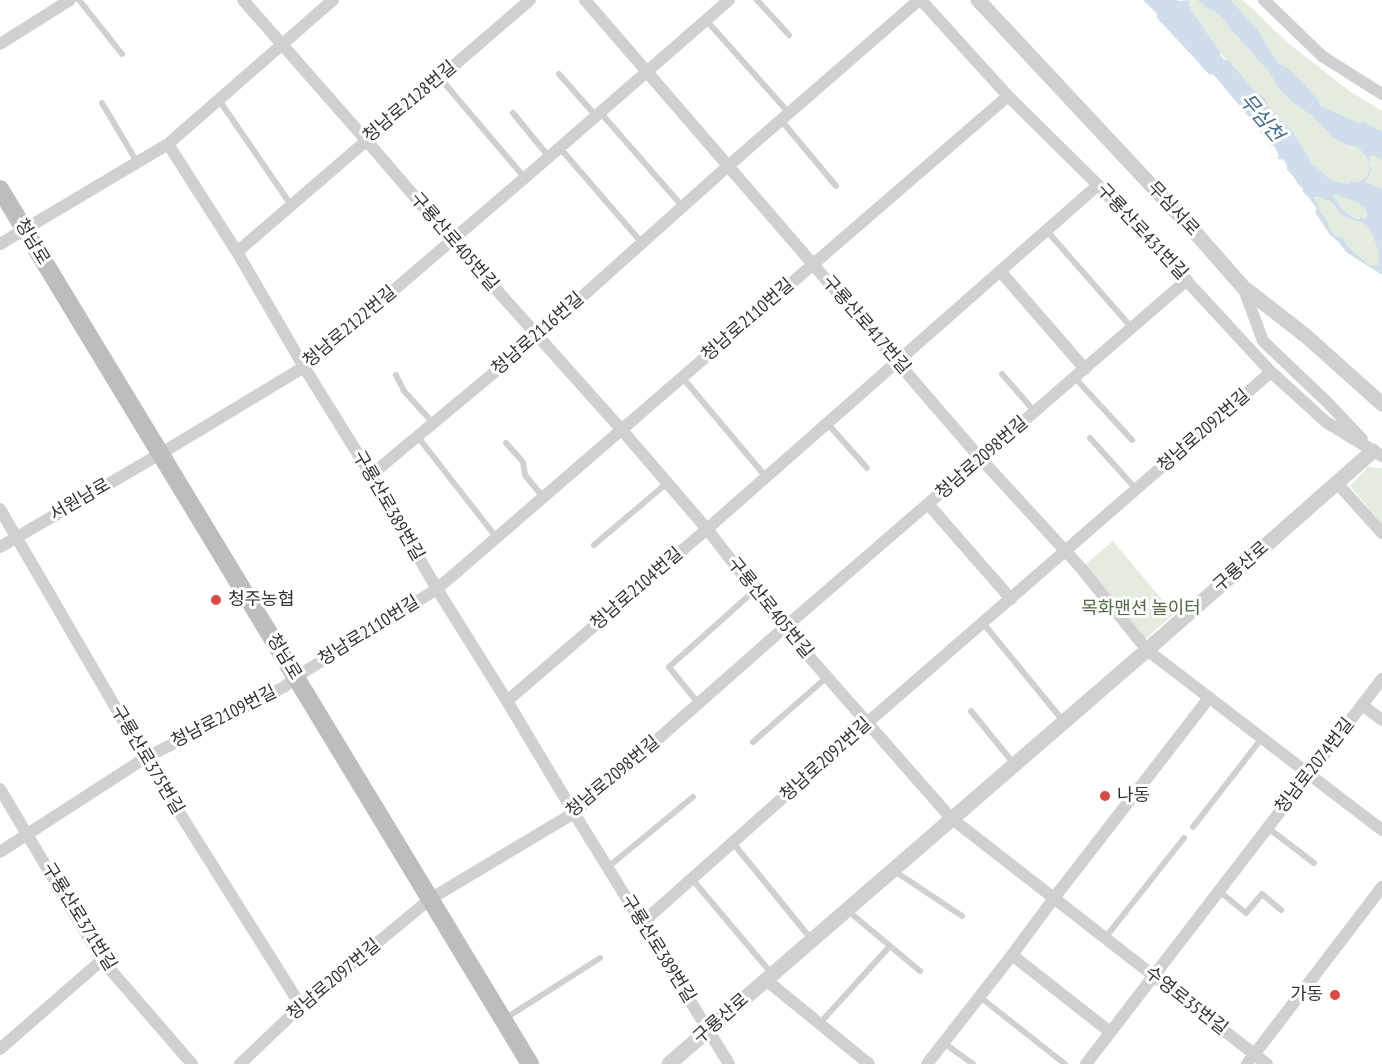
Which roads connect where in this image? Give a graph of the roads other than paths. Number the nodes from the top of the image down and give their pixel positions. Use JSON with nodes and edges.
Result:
{"nodes":[{"id":1,"x":70,"y":0,"type":"edge"},
{"id":2,"x":80,"y":0,"type":"edge"},
{"id":3,"x":243,"y":0,"type":"edge"},
{"id":4,"x":333,"y":0,"type":"edge"},
{"id":5,"x":530,"y":0,"type":"edge"},
{"id":6,"x":585,"y":0,"type":"edge"},
{"id":7,"x":758,"y":0,"type":"edge"},
{"id":8,"x":920,"y":0,"type":"edge"},
{"id":9,"x":978,"y":0,"type":"edge"},
{"id":10,"x":1264,"y":0,"type":"edge"},
{"id":11,"x":723,"y":2,"type":"edge"},
{"id":12,"x":705,"y":20,"type":"junction"},
{"id":13,"x":789,"y":35,"type":"dead end"},
{"id":14,"x":0,"y":44,"type":"edge"},
{"id":15,"x":281,"y":44,"type":"junction"},
{"id":16,"x":122,"y":54,"type":"dead end"},
{"id":17,"x":646,"y":71,"type":"junction"},
{"id":18,"x":559,"y":74,"type":"dead end"},
{"id":19,"x":440,"y":77,"type":"junction"},
{"id":20,"x":1382,"y":94,"type":"edge"},
{"id":21,"x":1008,"y":96,"type":"junction"},
{"id":22,"x":218,"y":99,"type":"junction"},
{"id":23,"x":102,"y":103,"type":"dead end"},
{"id":24,"x":513,"y":113,"type":"dead end"},
{"id":25,"x":598,"y":114,"type":"junction"},
{"id":26,"x":785,"y":117,"type":"junction"},
{"id":27,"x":366,"y":140,"type":"junction"},
{"id":28,"x":168,"y":144,"type":"junction"},
{"id":29,"x":559,"y":148,"type":"junction"},
{"id":30,"x":549,"y":157,"type":"junction"},
{"id":31,"x":137,"y":162,"type":"junction"},
{"id":32,"x":728,"y":166,"type":"junction"},
{"id":33,"x":525,"y":177,"type":"junction"},
{"id":34,"x":1098,"y":185,"type":"junction"},
{"id":35,"x":836,"y":186,"type":"dead end"},
{"id":36,"x":0,"y":189,"type":"edge"},
{"id":37,"x":291,"y":205,"type":"junction"},
{"id":38,"x":682,"y":207,"type":"junction"},
{"id":39,"x":24,"y":230,"type":"junction"},
{"id":40,"x":1046,"y":230,"type":"junction"},
{"id":41,"x":452,"y":240,"type":"junction"},
{"id":42,"x":642,"y":243,"type":"junction"},
{"id":43,"x":0,"y":244,"type":"edge"},
{"id":44,"x":237,"y":252,"type":"junction"},
{"id":45,"x":813,"y":264,"type":"junction"},
{"id":46,"x":1000,"y":271,"type":"junction"},
{"id":47,"x":1187,"y":280,"type":"junction"},
{"id":48,"x":1243,"y":287,"type":"junction"},
{"id":49,"x":1132,"y":328,"type":"junction"},
{"id":50,"x":538,"y":336,"type":"junction"},
{"id":51,"x":897,"y":361,"type":"junction"},
{"id":52,"x":304,"y":367,"type":"junction"},
{"id":53,"x":1084,"y":369,"type":"junction"},
{"id":54,"x":1271,"y":372,"type":"junction"},
{"id":55,"x":1002,"y":374,"type":"dead end"},
{"id":56,"x":396,"y":375,"type":"dead end"},
{"id":57,"x":682,"y":377,"type":"junction"},
{"id":58,"x":1075,"y":378,"type":"junction"},
{"id":59,"x":1382,"y":404,"type":"edge"},
{"id":60,"x":1035,"y":412,"type":"junction"},
{"id":61,"x":827,"y":423,"type":"junction"},
{"id":62,"x":433,"y":424,"type":"junction"},
{"id":63,"x":621,"y":429,"type":"junction"},
{"id":64,"x":418,"y":437,"type":"junction"},
{"id":65,"x":1090,"y":438,"type":"dead end"},
{"id":66,"x":1132,"y":440,"type":"dead end"},
{"id":67,"x":506,"y":443,"type":"dead end"},
{"id":68,"x":160,"y":454,"type":"junction"},
{"id":69,"x":1379,"y":454,"type":"edge"},
{"id":70,"x":981,"y":459,"type":"junction"},
{"id":71,"x":867,"y":468,"type":"dead end"},
{"id":72,"x":371,"y":476,"type":"junction"},
{"id":73,"x":766,"y":477,"type":"junction"},
{"id":74,"x":667,"y":482,"type":"junction"},
{"id":75,"x":1337,"y":483,"type":"junction"},
{"id":76,"x":1137,"y":490,"type":"junction"},
{"id":77,"x":543,"y":497,"type":"junction"},
{"id":78,"x":928,"y":504,"type":"junction"},
{"id":79,"x":0,"y":509,"type":"edge"},
{"id":80,"x":707,"y":529,"type":"junction"},
{"id":81,"x":1382,"y":533,"type":"edge"},
{"id":82,"x":17,"y":537,"type":"junction"},
{"id":83,"x":496,"y":537,"type":"junction"},
{"id":84,"x":594,"y":545,"type":"dead end"},
{"id":85,"x":0,"y":547,"type":"edge"},
{"id":86,"x":1065,"y":552,"type":"junction"},
{"id":87,"x":437,"y":589,"type":"junction"},
{"id":88,"x":754,"y":591,"type":"junction"},
{"id":89,"x":1011,"y":599,"type":"junction"},
{"id":90,"x":983,"y":623,"type":"junction"},
{"id":91,"x":784,"y":628,"type":"junction"},
{"id":92,"x":1147,"y":650,"type":"junction"},
{"id":93,"x":296,"y":677,"type":"junction"},
{"id":94,"x":827,"y":677,"type":"junction"},
{"id":95,"x":1382,"y":679,"type":"edge"},
{"id":96,"x":1209,"y":698,"type":"junction"},
{"id":97,"x":507,"y":701,"type":"junction"},
{"id":98,"x":699,"y":703,"type":"junction"},
{"id":99,"x":1362,"y":705,"type":"junction"},
{"id":100,"x":970,"y":711,"type":"dead end"},
{"id":101,"x":1382,"y":720,"type":"edge"},
{"id":102,"x":1064,"y":722,"type":"junction"},
{"id":103,"x":867,"y":723,"type":"junction"},
{"id":104,"x":1262,"y":738,"type":"junction"},
{"id":105,"x":753,"y":742,"type":"dead end"},
{"id":106,"x":145,"y":758,"type":"junction"},
{"id":107,"x":1014,"y":764,"type":"junction"},
{"id":108,"x":1309,"y":774,"type":"junction"},
{"id":109,"x":0,"y":789,"type":"edge"},
{"id":110,"x":693,"y":797,"type":"dead end"},
{"id":111,"x":574,"y":813,"type":"junction"},
{"id":112,"x":951,"y":818,"type":"junction"},
{"id":113,"x":1194,"y":827,"type":"dead end"},
{"id":114,"x":1268,"y":828,"type":"junction"},
{"id":115,"x":1382,"y":830,"type":"edge"},
{"id":116,"x":27,"y":834,"type":"junction"},
{"id":117,"x":1184,"y":838,"type":"dead end"},
{"id":118,"x":733,"y":843,"type":"junction"},
{"id":119,"x":0,"y":852,"type":"edge"},
{"id":120,"x":1314,"y":863,"type":"dead end"},
{"id":121,"x":608,"y":868,"type":"junction"},
{"id":122,"x":893,"y":870,"type":"junction"},
{"id":123,"x":692,"y":879,"type":"junction"},
{"id":124,"x":1382,"y":887,"type":"edge"},
{"id":125,"x":1219,"y":891,"type":"junction"},
{"id":126,"x":1054,"y":897,"type":"junction"},
{"id":127,"x":430,"y":899,"type":"junction"},
{"id":128,"x":847,"y":909,"type":"junction"},
{"id":129,"x":1281,"y":910,"type":"dead end"},
{"id":130,"x":962,"y":916,"type":"dead end"},
{"id":131,"x":642,"y":924,"type":"junction"},
{"id":132,"x":1105,"y":938,"type":"junction"},
{"id":133,"x":812,"y":940,"type":"junction"},
{"id":134,"x":890,"y":946,"type":"junction"},
{"id":135,"x":1012,"y":955,"type":"junction"},
{"id":136,"x":600,"y":958,"type":"dead end"},
{"id":137,"x":102,"y":960,"type":"junction"},
{"id":138,"x":920,"y":971,"type":"dead end"},
{"id":139,"x":1154,"y":976,"type":"junction"},
{"id":140,"x":769,"y":977,"type":"junction"},
{"id":141,"x":980,"y":996,"type":"junction"},
{"id":142,"x":301,"y":1006,"type":"junction"},
{"id":143,"x":503,"y":1020,"type":"junction"},
{"id":144,"x":820,"y":1023,"type":"junction"},
{"id":145,"x":709,"y":1030,"type":"junction"},
{"id":146,"x":1110,"y":1032,"type":"junction"},
{"id":147,"x":944,"y":1043,"type":"junction"},
{"id":148,"x":0,"y":1049,"type":"edge"},
{"id":149,"x":1251,"y":1059,"type":"edge"},
{"id":150,"x":192,"y":1064,"type":"edge"},
{"id":151,"x":240,"y":1064,"type":"edge"},
{"id":152,"x":530,"y":1064,"type":"edge"},
{"id":153,"x":669,"y":1064,"type":"edge"},
{"id":154,"x":729,"y":1064,"type":"edge"},
{"id":155,"x":869,"y":1064,"type":"edge"},
{"id":156,"x":927,"y":1064,"type":"edge"},
{"id":157,"x":973,"y":1064,"type":"edge"},
{"id":158,"x":1065,"y":1064,"type":"edge"},
{"id":159,"x":1086,"y":1064,"type":"edge"},
{"id":160,"x":1267,"y":1064,"type":"edge"}],
"edges":[{"from":1,"to":14,"type":"street"},
{"from":2,"to":16,"type":"lane"},
{"from":3,"to":15,"type":"street","name":"구룡산로405번길"},
{"from":4,"to":15,"type":"street"},
{"from":5,"to":19,"type":"street","name":"청남로2128번길"},
{"from":6,"to":17,"type":"street","name":"구룡산로417번길"},
{"from":7,"to":13,"type":"lane"},
{"from":8,"to":21,"type":"street","name":"구룡산로431번길"},
{"from":8,"to":26,"type":"street","name":"청남로2116번길"},
{"from":9,"to":48,"type":"street","name":"무심서로"},
{"from":10,"to":20,"type":"street"},
{"from":11,"to":12,"type":"street","name":"청남로2122번길"},
{"from":12,"to":17,"type":"street","name":"청남로2122번길"},
{"from":12,"to":26,"type":"lane"},
{"from":15,"to":22,"type":"street"},
{"from":15,"to":27,"type":"street","name":"구룡산로405번길"},
{"from":17,"to":25,"type":"street","name":"청남로2122번길"},
{"from":17,"to":32,"type":"street","name":"구룡산로417번길"},
{"from":18,"to":25,"type":"lane"},
{"from":19,"to":27,"type":"street","name":"청남로2128번길"},
{"from":19,"to":33,"type":"lane"},
{"from":21,"to":34,"type":"street","name":"구룡산로431번길"},
{"from":21,"to":45,"type":"street","name":"청남로2110번길"},
{"from":22,"to":28,"type":"street"},
{"from":22,"to":37,"type":"lane"},
{"from":23,"to":31,"type":"lane"},
{"from":24,"to":30,"type":"lane"},
{"from":25,"to":29,"type":"street","name":"청남로2122번길"},
{"from":25,"to":38,"type":"lane"},
{"from":26,"to":32,"type":"street","name":"청남로2116번길"},
{"from":26,"to":35,"type":"lane"},
{"from":27,"to":37,"type":"street","name":"청남로2128번길"},
{"from":27,"to":41,"type":"street","name":"구룡산로405번길"},
{"from":28,"to":31,"type":"street"},
{"from":28,"to":44,"type":"street","name":"구룡산로389번길"},
{"from":29,"to":30,"type":"street","name":"청남로2122번길"},
{"from":29,"to":42,"type":"lane"},
{"from":30,"to":33,"type":"street","name":"청남로2122번길"},
{"from":31,"to":39,"type":"street"},
{"from":32,"to":38,"type":"street","name":"청남로2116번길"},
{"from":32,"to":45,"type":"street","name":"구룡산로417번길"},
{"from":33,"to":41,"type":"street","name":"청남로2122번길"},
{"from":34,"to":40,"type":"street","name":"청남로2104번길"},
{"from":34,"to":47,"type":"street","name":"구룡산로431번길"},
{"from":36,"to":39,"type":"main road","name":"청남로"},
{"from":37,"to":44,"type":"street","name":"청남로2128번길"},
{"from":38,"to":42,"type":"street","name":"청남로2116번길"},
{"from":39,"to":43,"type":"street"},
{"from":39,"to":68,"type":"main road","name":"청남로"},
{"from":40,"to":46,"type":"street","name":"청남로2104번길"},
{"from":40,"to":49,"type":"lane"},
{"from":41,"to":50,"type":"street","name":"구룡산로405번길"},
{"from":41,"to":52,"type":"street","name":"청남로2122번길"},
{"from":42,"to":50,"type":"street","name":"청남로2116번길"},
{"from":44,"to":52,"type":"street","name":"구룡산로389번길"},
{"from":45,"to":51,"type":"street","name":"구룡산로417번길"},
{"from":45,"to":57,"type":"street","name":"청남로2110번길"},
{"from":46,"to":51,"type":"street","name":"청남로2104번길"},
{"from":46,"to":53,"type":"street"},
{"from":47,"to":49,"type":"street","name":"청남로2098번길"},
{"from":47,"to":54,"type":"street","name":"구룡산로431번길"},
{"from":48,"to":59,"type":"street","name":"무심서로"},
{"from":48,"to":69,"type":"street"},
{"from":49,"to":53,"type":"street","name":"청남로2098번길"},
{"from":50,"to":62,"type":"street","name":"청남로2116번길"},
{"from":50,"to":63,"type":"street","name":"구룡산로405번길"},
{"from":51,"to":61,"type":"street","name":"청남로2104번길"},
{"from":51,"to":70,"type":"street","name":"구룡산로417번길"},
{"from":52,"to":68,"type":"street","name":"청남로2122번길"},
{"from":52,"to":72,"type":"street","name":"구룡산로389번길"},
{"from":53,"to":58,"type":"street","name":"청남로2098번길"},
{"from":54,"to":69,"type":"street","name":"구룡산로431번길"},
{"from":54,"to":76,"type":"street","name":"청남로2092번길"},
{"from":55,"to":60,"type":"lane","name":"청남로2098번길"},
{"from":56,"to":62,"type":"lane"},
{"from":57,"to":63,"type":"street","name":"청남로2110번길"},
{"from":57,"to":73,"type":"lane"},
{"from":58,"to":60,"type":"street","name":"청남로2098번길"},
{"from":58,"to":66,"type":"lane"},
{"from":60,"to":70,"type":"street","name":"청남로2098번길"},
{"from":61,"to":71,"type":"lane"},
{"from":61,"to":73,"type":"street","name":"청남로2104번길"},
{"from":62,"to":64,"type":"street","name":"청남로2116번길"},
{"from":63,"to":74,"type":"street","name":"구룡산로405번길"},
{"from":63,"to":77,"type":"street","name":"청남로2110번길"},
{"from":64,"to":72,"type":"street","name":"청남로2116번길"},
{"from":64,"to":83,"type":"lane"},
{"from":65,"to":76,"type":"lane"},
{"from":67,"to":77,"type":"lane"},
{"from":68,"to":82,"type":"street","name":"서원남로"},
{"from":68,"to":93,"type":"main road","name":"청남로"},
{"from":69,"to":75,"type":"street","name":"구룡산로"},
{"from":70,"to":78,"type":"street","name":"청남로2098번길"},
{"from":70,"to":86,"type":"street","name":"구룡산로417번길"},
{"from":72,"to":87,"type":"street","name":"구룡산로389번길"},
{"from":73,"to":80,"type":"street","name":"청남로2104번길"},
{"from":74,"to":80,"type":"street","name":"구룡산로405번길"},
{"from":74,"to":84,"type":"lane"},
{"from":75,"to":81,"type":"street"},
{"from":75,"to":92,"type":"street","name":"구룡산로"},
{"from":76,"to":86,"type":"street","name":"청남로2092번길"},
{"from":77,"to":83,"type":"street","name":"청남로2110번길"},
{"from":78,"to":89,"type":"street","name":"청남로2098번길"},
{"from":78,"to":91,"type":"street","name":"청남로2098번길"},
{"from":79,"to":82,"type":"street","name":"구룡산로375번길"},
{"from":80,"to":88,"type":"street","name":"구룡산로405번길"},
{"from":80,"to":97,"type":"street","name":"청남로2104번길"},
{"from":82,"to":85,"type":"street","name":"서원남로"},
{"from":82,"to":106,"type":"street","name":"구룡산로375번길"},
{"from":83,"to":87,"type":"street","name":"청남로2110번길"},
{"from":86,"to":89,"type":"street","name":"청남로2092번길"},
{"from":86,"to":92,"type":"street","name":"구룡산로417번길"},
{"from":87,"to":93,"type":"street","name":"청남로2110번길"},
{"from":87,"to":97,"type":"street","name":"구룡산로389번길"},
{"from":88,"to":91,"type":"street","name":"구룡산로405번길"},
{"from":88,"to":98,"type":"lane"},
{"from":89,"to":90,"type":"street","name":"청남로2092번길"},
{"from":90,"to":102,"type":"lane"},
{"from":90,"to":103,"type":"street","name":"청남로2092번길"},
{"from":91,"to":94,"type":"street","name":"구룡산로405번길"},
{"from":91,"to":98,"type":"street","name":"청남로2098번길"},
{"from":92,"to":96,"type":"street","name":"구룡산로417번길"},
{"from":92,"to":102,"type":"street","name":"구룡산로"},
{"from":93,"to":106,"type":"street","name":"청남로2109번길"},
{"from":93,"to":127,"type":"main road","name":"청남로"},
{"from":94,"to":103,"type":"street","name":"구룡산로405번길"},
{"from":94,"to":105,"type":"lane"},
{"from":95,"to":99,"type":"street","name":"청남로2074번길"},
{"from":96,"to":104,"type":"street","name":"구룡산로417번길"},
{"from":96,"to":126,"type":"street"},
{"from":97,"to":111,"type":"street","name":"구룡산로389번길"},
{"from":98,"to":111,"type":"street","name":"청남로2098번길"},
{"from":99,"to":101,"type":"street","name":"청남로2074번길"},
{"from":99,"to":108,"type":"street","name":"청남로2074번길"},
{"from":100,"to":107,"type":"lane"},
{"from":102,"to":107,"type":"street","name":"구룡산로"},
{"from":103,"to":112,"type":"street","name":"구룡산로405번길"},
{"from":103,"to":118,"type":"street","name":"청남로2092번길"},
{"from":104,"to":108,"type":"street","name":"구룡산로417번길"},
{"from":104,"to":113,"type":"lane"},
{"from":106,"to":116,"type":"street","name":"청남로2109번길"},
{"from":106,"to":142,"type":"street","name":"구룡산로375번길"},
{"from":107,"to":112,"type":"street","name":"구룡산로"},
{"from":108,"to":114,"type":"street","name":"청남로2074번길"},
{"from":108,"to":115,"type":"street","name":"구룡산로417번길"},
{"from":109,"to":116,"type":"street","name":"구룡산로371번길"},
{"from":110,"to":121,"type":"lane"},
{"from":111,"to":121,"type":"street","name":"구룡산로389번길"},
{"from":111,"to":127,"type":"street","name":"청남로2098번길"},
{"from":112,"to":122,"type":"street","name":"구룡산로"},
{"from":112,"to":126,"type":"street","name":"수영로35번길"},
{"from":114,"to":120,"type":"lane","name":"청남로2074번길"},
{"from":114,"to":125,"type":"street","name":"청남로2074번길"},
{"from":116,"to":119,"type":"street","name":"청남로2109번길"},
{"from":116,"to":137,"type":"street","name":"구룡산로371번길"},
{"from":117,"to":132,"type":"lane"},
{"from":118,"to":123,"type":"street","name":"청남로2092번길"},
{"from":118,"to":133,"type":"lane"},
{"from":121,"to":131,"type":"street","name":"구룡산로389번길"},
{"from":122,"to":128,"type":"street","name":"구룡산로"},
{"from":122,"to":130,"type":"lane"},
{"from":123,"to":131,"type":"street","name":"청남로2092번길"},
{"from":123,"to":140,"type":"lane"},
{"from":124,"to":149,"type":"street"},
{"from":125,"to":129,"type":"lane"},
{"from":125,"to":139,"type":"street","name":"청남로2074번길"},
{"from":126,"to":132,"type":"street","name":"수영로35번길"},
{"from":126,"to":135,"type":"street"},
{"from":127,"to":142,"type":"street","name":"청남로2097번길"},
{"from":127,"to":143,"type":"main road","name":"청남로"},
{"from":128,"to":133,"type":"street","name":"구룡산로"},
{"from":128,"to":134,"type":"lane"},
{"from":131,"to":145,"type":"street","name":"구룡산로389번길"},
{"from":132,"to":139,"type":"street","name":"수영로35번길"},
{"from":133,"to":140,"type":"street","name":"구룡산로"},
{"from":134,"to":138,"type":"lane"},
{"from":134,"to":144,"type":"lane"},
{"from":135,"to":141,"type":"street"},
{"from":135,"to":146,"type":"street"},
{"from":136,"to":143,"type":"lane"},
{"from":137,"to":148,"type":"street"},
{"from":137,"to":150,"type":"street","name":"구룡산로371번길"},
{"from":139,"to":146,"type":"street","name":"청남로2074번길"},
{"from":139,"to":149,"type":"street","name":"수영로35번길"},
{"from":140,"to":144,"type":"street"},
{"from":140,"to":145,"type":"street","name":"구룡산로"},
{"from":141,"to":147,"type":"street"},
{"from":141,"to":158,"type":"lane"},
{"from":142,"to":151,"type":"street","name":"청남로2097번길"},
{"from":143,"to":152,"type":"main road","name":"청남로"},
{"from":144,"to":155,"type":"street"},
{"from":145,"to":153,"type":"street","name":"구룡산로"},
{"from":145,"to":154,"type":"street","name":"구룡산로389번길"},
{"from":146,"to":159,"type":"street","name":"청남로2074번길"},
{"from":147,"to":156,"type":"street"},
{"from":147,"to":157,"type":"lane"},
{"from":149,"to":160,"type":"street","name":"수영로35번길"}]}
